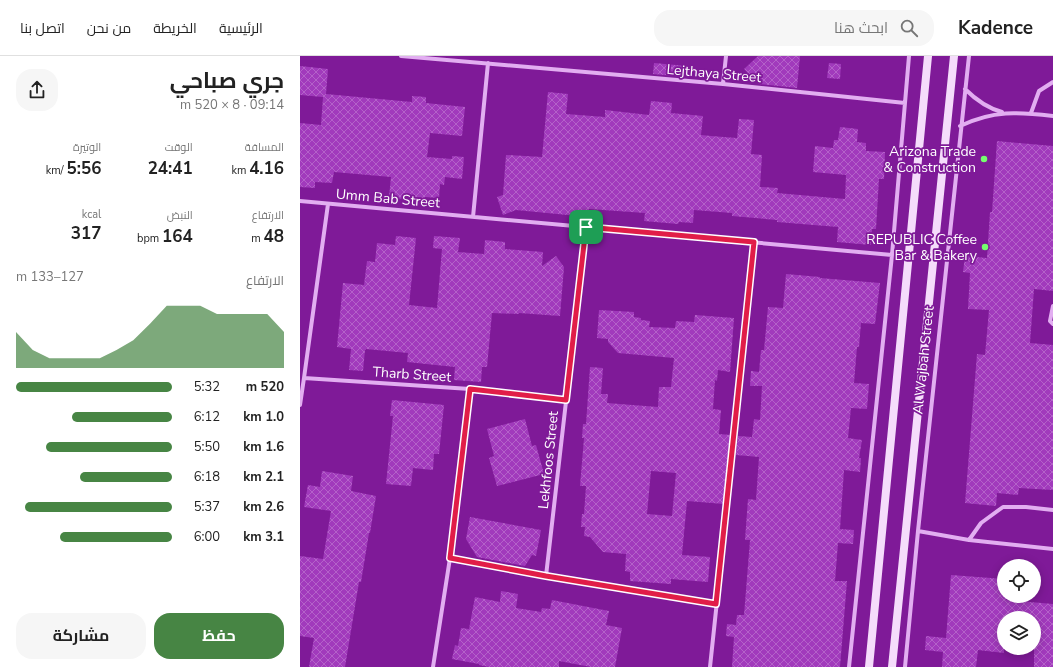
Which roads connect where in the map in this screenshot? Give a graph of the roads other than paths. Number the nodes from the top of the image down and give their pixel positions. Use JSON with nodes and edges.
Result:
{"nodes":[{"id":1,"x":401,"y":56,"type":"edge"},
{"id":2,"x":726,"y":56,"type":"edge"},
{"id":3,"x":909,"y":56,"type":"edge"},
{"id":4,"x":928,"y":56,"type":"edge"},
{"id":5,"x":954,"y":56,"type":"edge"},
{"id":6,"x":968,"y":56,"type":"edge"},
{"id":7,"x":488,"y":64,"type":"junction"},
{"id":8,"x":1053,"y":82,"type":"edge"},
{"id":9,"x":723,"y":84,"type":"junction"},
{"id":10,"x":965,"y":89,"type":"junction"},
{"id":11,"x":905,"y":103,"type":"junction"},
{"id":12,"x":1004,"y":113,"type":"junction"},
{"id":13,"x":1031,"y":113,"type":"junction"},
{"id":14,"x":1053,"y":116,"type":"edge"},
{"id":15,"x":960,"y":126,"type":"junction"},
{"id":16,"x":300,"y":201,"type":"edge"},
{"id":17,"x":328,"y":204,"type":"junction"},
{"id":18,"x":474,"y":217,"type":"junction"},
{"id":19,"x":586,"y":227,"type":"junction"},
{"id":20,"x":754,"y":242,"type":"junction"},
{"id":21,"x":892,"y":255,"type":"junction"},
{"id":22,"x":1053,"y":306,"type":"edge"},
{"id":23,"x":1053,"y":324,"type":"edge"},
{"id":24,"x":304,"y":378,"type":"junction"},
{"id":25,"x":470,"y":389,"type":"junction"},
{"id":26,"x":566,"y":400,"type":"junction"},
{"id":27,"x":300,"y":405,"type":"edge"},
{"id":28,"x":1053,"y":510,"type":"edge"},
{"id":29,"x":918,"y":531,"type":"junction"},
{"id":30,"x":969,"y":540,"type":"junction"},
{"id":31,"x":1053,"y":549,"type":"edge"},
{"id":32,"x":450,"y":558,"type":"junction"},
{"id":33,"x":546,"y":576,"type":"junction"},
{"id":34,"x":716,"y":604,"type":"junction"},
{"id":35,"x":433,"y":667,"type":"edge"},
{"id":36,"x":710,"y":667,"type":"edge"},
{"id":37,"x":849,"y":667,"type":"edge"},
{"id":38,"x":869,"y":667,"type":"edge"},
{"id":39,"x":892,"y":667,"type":"edge"},
{"id":40,"x":905,"y":667,"type":"edge"}],
"edges":[{"from":1,"to":7,"type":"street","name":"Lejthaya Street"},
{"from":2,"to":9,"type":"street"},
{"from":3,"to":11,"type":"street"},
{"from":4,"to":38,"type":"street","name":"Al Wajbah Street"},
{"from":5,"to":39,"type":"street","name":"Al Wajbah Street"},
{"from":6,"to":10,"type":"street","name":"Al Wajbah Street"},
{"from":7,"to":9,"type":"street","name":"Lejthaya Street"},
{"from":7,"to":18,"type":"street"},
{"from":8,"to":13,"type":"street"},
{"from":9,"to":11,"type":"street","name":"Lejthaya Street"},
{"from":10,"to":12,"type":"street"},
{"from":10,"to":15,"type":"street","name":"Al Wajbah Street"},
{"from":11,"to":21,"type":"street"},
{"from":12,"to":13,"type":"street"},
{"from":12,"to":15,"type":"street"},
{"from":13,"to":14,"type":"street"},
{"from":15,"to":29,"type":"street","name":"Al Wajbah Street"},
{"from":16,"to":17,"type":"street","name":"Umm Bab Street"},
{"from":17,"to":18,"type":"street","name":"Umm Bab Street"},
{"from":17,"to":24,"type":"street"},
{"from":18,"to":19,"type":"street","name":"Umm Bab Street"},
{"from":19,"to":20,"type":"street","name":"Umm Bab Street"},
{"from":19,"to":26,"type":"street","name":"Lekhfoos Street"},
{"from":20,"to":21,"type":"street","name":"Umm Bab Street"},
{"from":20,"to":34,"type":"street"},
{"from":21,"to":37,"type":"street"},
{"from":22,"to":23,"type":"street"},
{"from":24,"to":25,"type":"street","name":"Tharb Street"},
{"from":24,"to":27,"type":"street"},
{"from":25,"to":26,"type":"street","name":"Tharb Street"},
{"from":25,"to":32,"type":"street"},
{"from":26,"to":33,"type":"street","name":"Lekhfoos Street"},
{"from":28,"to":30,"type":"street"},
{"from":29,"to":30,"type":"street"},
{"from":29,"to":40,"type":"street","name":"Al Wajbah Street"},
{"from":30,"to":31,"type":"street"},
{"from":32,"to":33,"type":"street"},
{"from":32,"to":35,"type":"street"},
{"from":33,"to":34,"type":"street"},
{"from":34,"to":36,"type":"street"}]}
